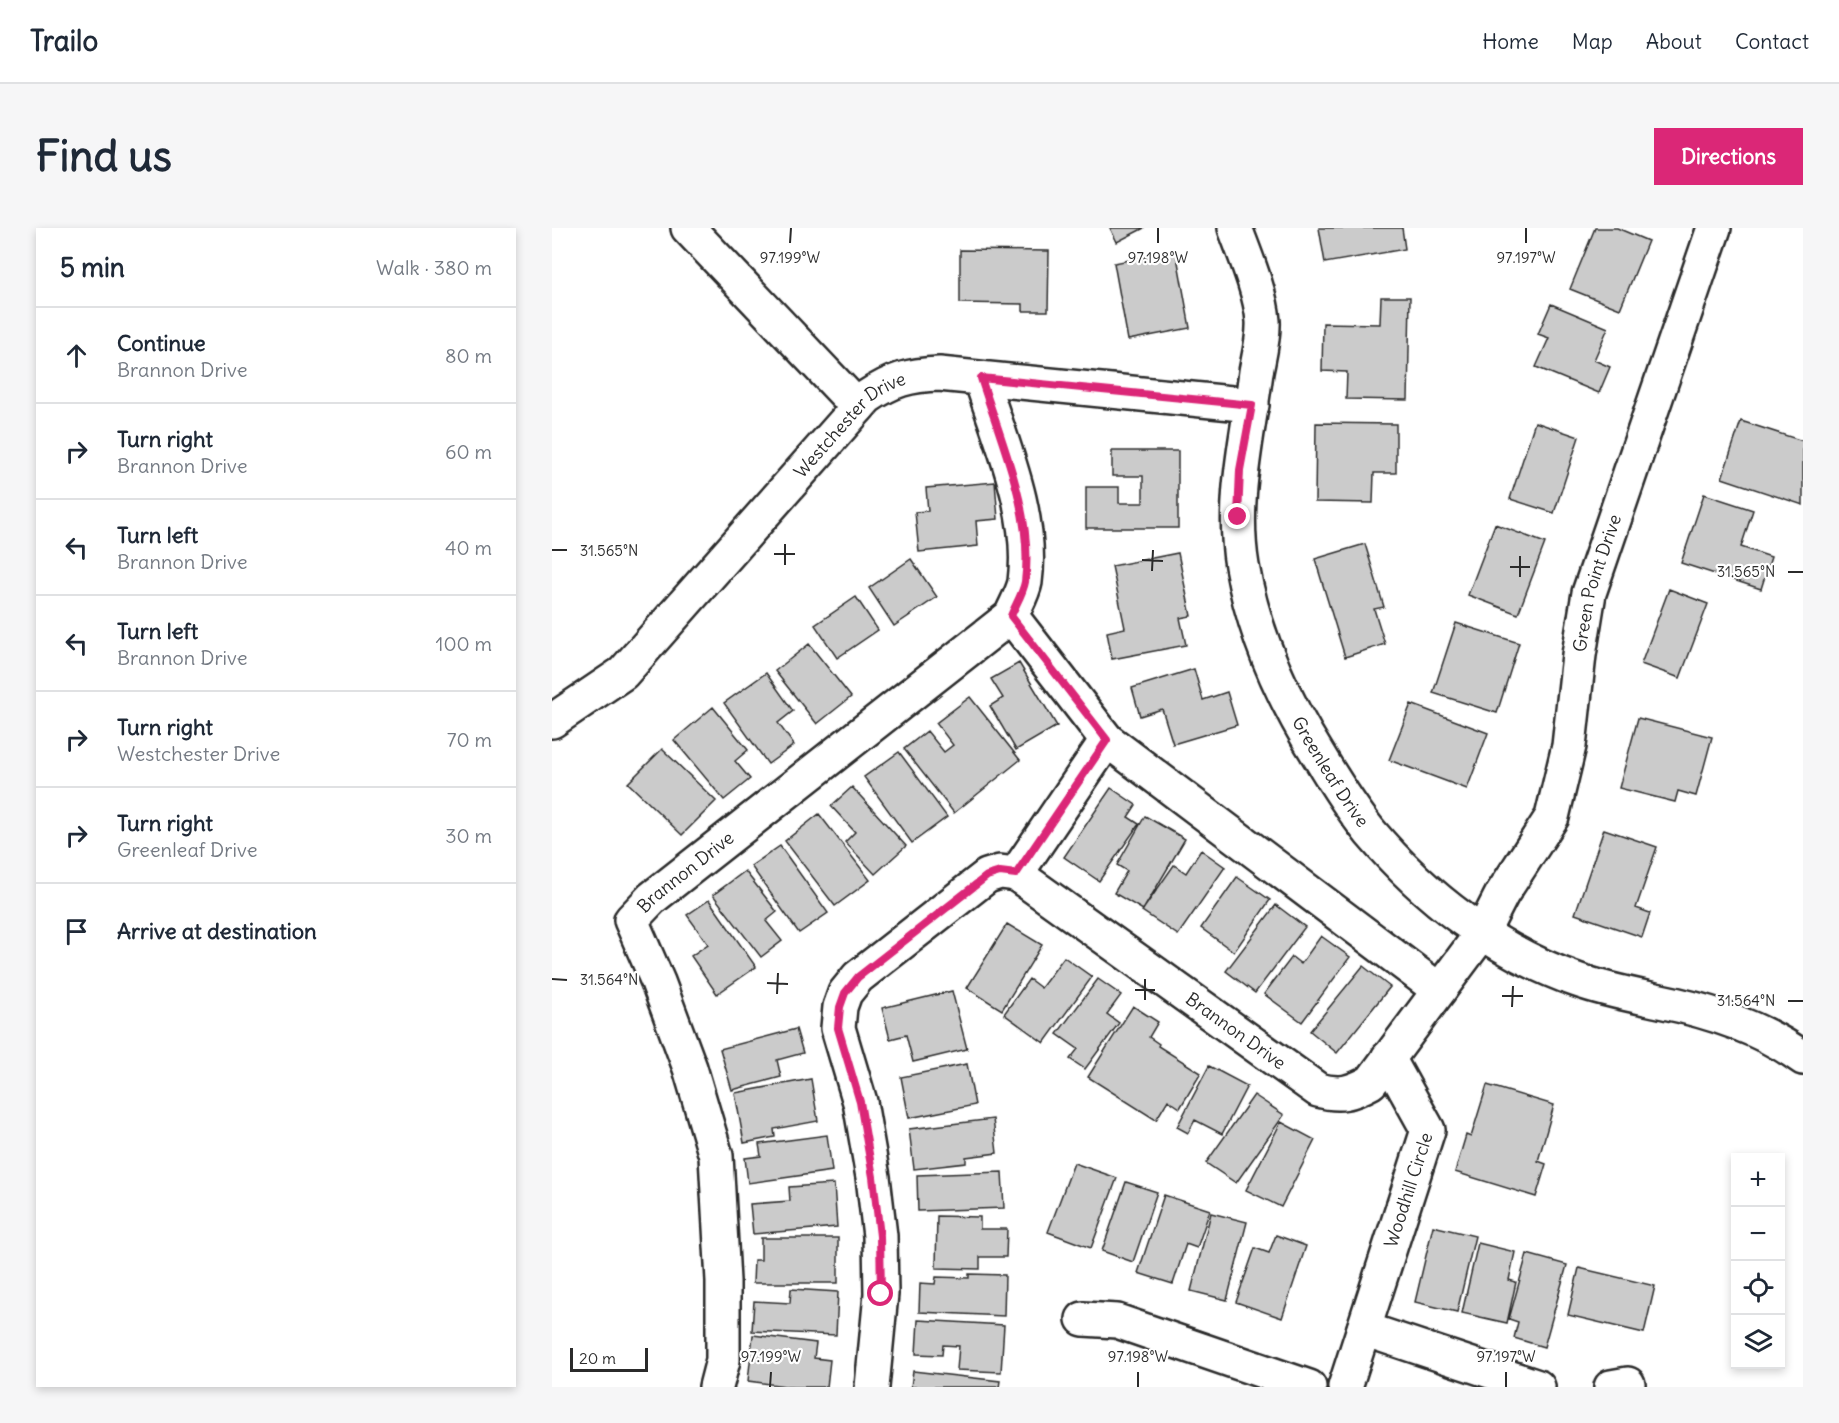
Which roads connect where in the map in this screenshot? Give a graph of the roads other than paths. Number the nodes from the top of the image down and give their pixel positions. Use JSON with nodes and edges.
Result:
{"nodes":[{"id":1,"x":688,"y":228,"type":"edge"},
{"id":2,"x":1235,"y":228,"type":"edge"},
{"id":3,"x":1714,"y":228,"type":"edge"},
{"id":4,"x":981,"y":378,"type":"junction"},
{"id":5,"x":1252,"y":405,"type":"junction"},
{"id":6,"x":858,"y":407,"type":"junction"},
{"id":7,"x":1011,"y":616,"type":"junction"},
{"id":8,"x":552,"y":721,"type":"edge"},
{"id":9,"x":1107,"y":740,"type":"junction"},
{"id":10,"x":1016,"y":874,"type":"junction"},
{"id":11,"x":1482,"y":933,"type":"junction"},
{"id":12,"x":1439,"y":990,"type":"junction"},
{"id":13,"x":1388,"y":1058,"type":"junction"},
{"id":14,"x":1803,"y":1058,"type":"edge"},
{"id":15,"x":1083,"y":1319,"type":"dead end"},
{"id":16,"x":1364,"y":1329,"type":"junction"},
{"id":17,"x":716,"y":1387,"type":"edge"},
{"id":18,"x":872,"y":1387,"type":"edge"},
{"id":19,"x":1309,"y":1387,"type":"edge"},
{"id":20,"x":1345,"y":1387,"type":"edge"},
{"id":21,"x":1539,"y":1387,"type":"edge"}],
"edges":[{"from":1,"to":6,"type":"street"},
{"from":2,"to":5,"type":"street","name":"Greenleaf Drive"},
{"from":3,"to":11,"type":"street","name":"Green Point Drive"},
{"from":4,"to":5,"type":"street","name":"Westchester Drive"},
{"from":4,"to":6,"type":"street","name":"Westchester Drive"},
{"from":4,"to":7,"type":"street","name":"Brannon Drive"},
{"from":5,"to":11,"type":"street","name":"Greenleaf Drive"},
{"from":6,"to":8,"type":"street","name":"Westchester Drive"},
{"from":7,"to":9,"type":"street"},
{"from":7,"to":17,"type":"street","name":"Brannon Drive"},
{"from":9,"to":10,"type":"street"},
{"from":9,"to":12,"type":"street"},
{"from":10,"to":13,"type":"street","name":"Brannon Drive"},
{"from":10,"to":18,"type":"street"},
{"from":11,"to":12,"type":"street","name":"Brannon Drive"},
{"from":11,"to":14,"type":"street","name":"Greenleaf Drive"},
{"from":12,"to":13,"type":"street","name":"Brannon Drive"},
{"from":13,"to":16,"type":"street","name":"Woodhill Circle"},
{"from":15,"to":19,"type":"street"},
{"from":16,"to":20,"type":"street","name":"Woodhill Circle"},
{"from":16,"to":21,"type":"street"}]}
